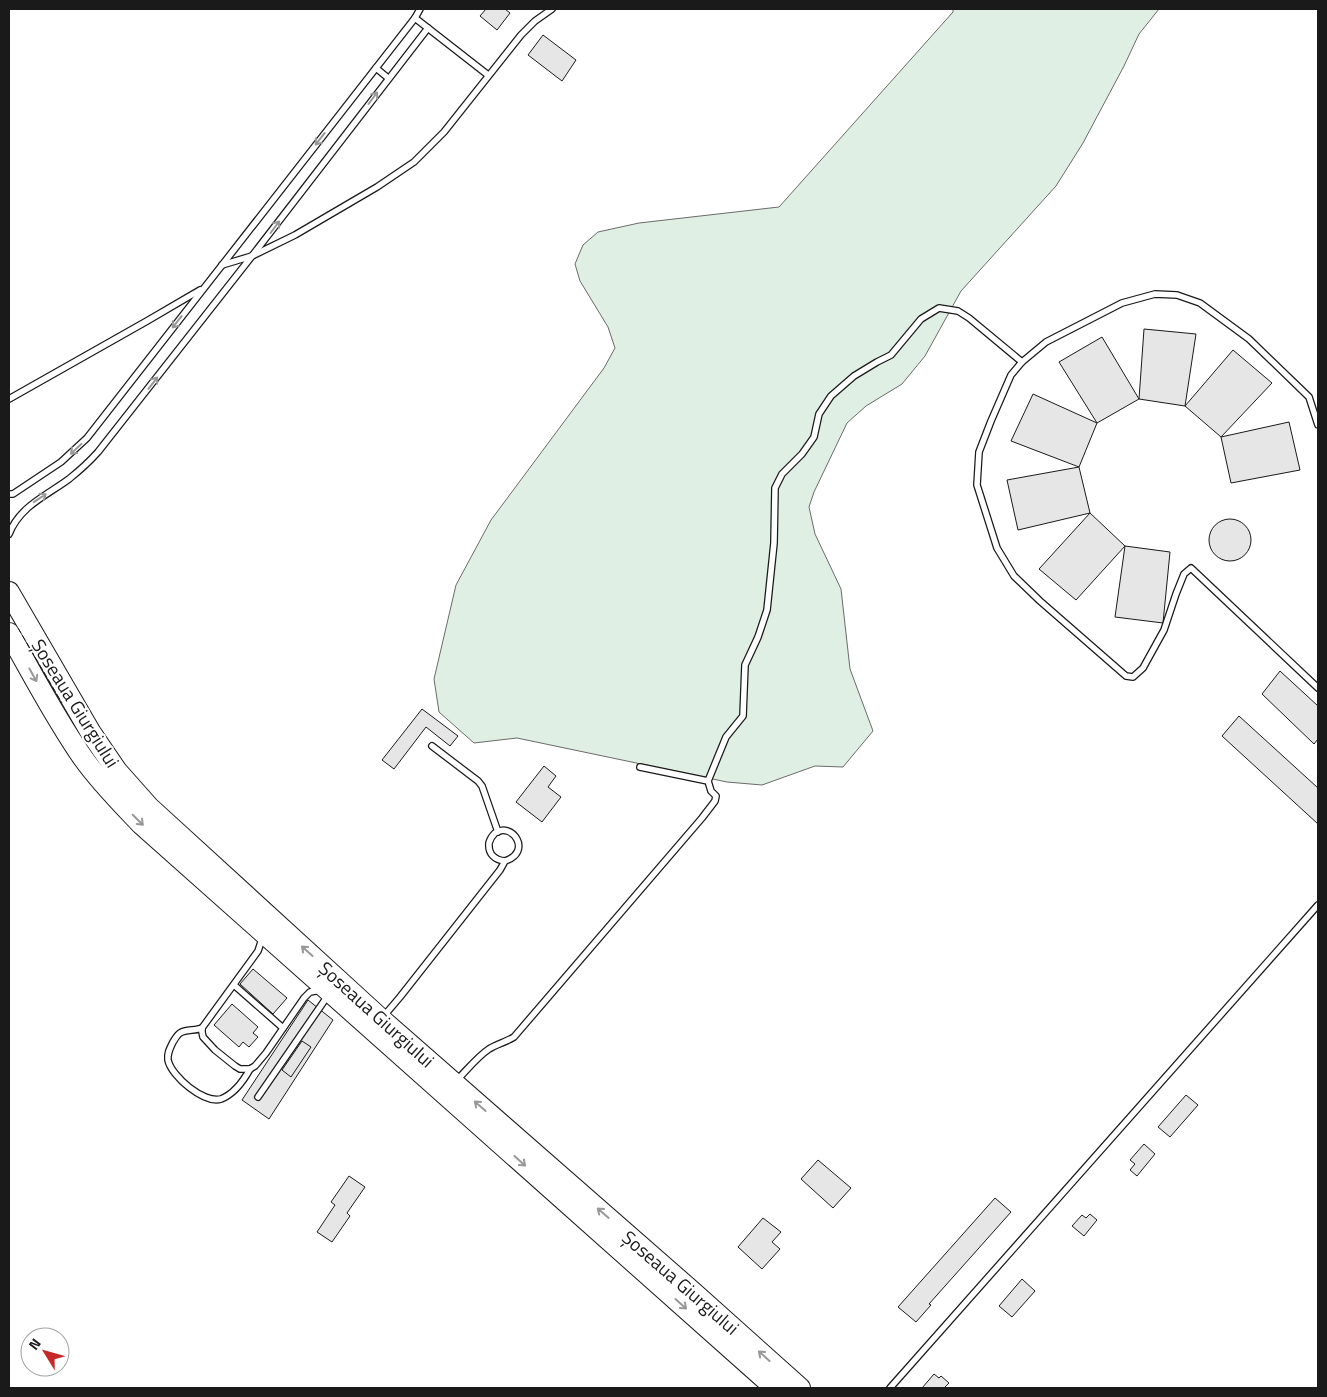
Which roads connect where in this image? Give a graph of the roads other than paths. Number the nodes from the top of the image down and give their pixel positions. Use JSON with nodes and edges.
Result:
{"nodes":[{"id":1,"x":420,"y":9,"type":"edge"},
{"id":2,"x":552,"y":9,"type":"edge"},
{"id":3,"x":415,"y":18,"type":"junction"},
{"id":4,"x":428,"y":28,"type":"junction"},
{"id":5,"x":376,"y":68,"type":"junction"},
{"id":6,"x":488,"y":75,"type":"junction"},
{"id":7,"x":388,"y":78,"type":"junction"},
{"id":8,"x":252,"y":256,"type":"junction"},
{"id":9,"x":222,"y":265,"type":"junction"},
{"id":10,"x":204,"y":288,"type":"junction"},
{"id":11,"x":1022,"y":362,"type":"junction"},
{"id":12,"x":9,"y":399,"type":"edge"},
{"id":13,"x":1318,"y":425,"type":"edge"},
{"id":14,"x":9,"y":494,"type":"edge"},
{"id":15,"x":9,"y":534,"type":"edge"},
{"id":16,"x":9,"y":592,"type":"edge"},
{"id":17,"x":9,"y":633,"type":"edge"},
{"id":18,"x":1318,"y":688,"type":"edge"},
{"id":19,"x":432,"y":746,"type":"dead end"},
{"id":20,"x":640,"y":768,"type":"dead end"},
{"id":21,"x":708,"y":781,"type":"junction"},
{"id":22,"x":498,"y":832,"type":"junction"},
{"id":23,"x":505,"y":861,"type":"junction"},
{"id":24,"x":1318,"y":905,"type":"edge"},
{"id":25,"x":262,"y":932,"type":"junction"},
{"id":26,"x":234,"y":985,"type":"junction"},
{"id":27,"x":328,"y":991,"type":"junction"},
{"id":28,"x":381,"y":1019,"type":"junction"},
{"id":29,"x":202,"y":1028,"type":"junction"},
{"id":30,"x":283,"y":1028,"type":"junction"},
{"id":31,"x":250,"y":1069,"type":"junction"},
{"id":32,"x":454,"y":1084,"type":"junction"},
{"id":33,"x":258,"y":1097,"type":"dead end"},
{"id":34,"x":775,"y":1388,"type":"edge"},
{"id":35,"x":800,"y":1388,"type":"edge"},
{"id":36,"x":890,"y":1388,"type":"edge"}],
"edges":[{"from":1,"to":3,"type":"lane"},
{"from":2,"to":6,"type":"lane"},
{"from":3,"to":4,"type":"lane"},
{"from":3,"to":5,"type":"lane"},
{"from":4,"to":6,"type":"lane"},
{"from":4,"to":7,"type":"lane"},
{"from":5,"to":7,"type":"lane"},
{"from":5,"to":9,"type":"lane","one_way":true},
{"from":6,"to":8,"type":"lane"},
{"from":8,"to":7,"type":"lane","one_way":true},
{"from":8,"to":9,"type":"lane"},
{"from":15,"to":8,"type":"lane","one_way":true},
{"from":9,"to":10,"type":"lane"},
{"from":10,"to":12,"type":"lane"},
{"from":10,"to":14,"type":"lane","one_way":true},
{"from":11,"to":13,"type":"lane"},
{"from":11,"to":18,"type":"lane"},
{"from":11,"to":21,"type":"lane"},
{"from":28,"to":16,"type":"highway","name":"Șoseaua Giurgiului","one_way":true},
{"from":17,"to":25,"type":"highway","name":"Șoseaua Giurgiului","one_way":true},
{"from":19,"to":22,"type":"lane"},
{"from":20,"to":21,"type":"lane"},
{"from":21,"to":32,"type":"lane"},
{"from":22,"to":23,"type":"lane"},
{"from":22,"to":23,"type":"lane"},
{"from":23,"to":28,"type":"lane"},
{"from":24,"to":36,"type":"lane"},
{"from":25,"to":26,"type":"lane"},
{"from":25,"to":27,"type":"highway","name":"Șoseaua Giurgiului"},
{"from":26,"to":29,"type":"lane"},
{"from":26,"to":30,"type":"lane"},
{"from":27,"to":30,"type":"lane"},
{"from":27,"to":33,"type":"lane"},
{"from":27,"to":34,"type":"highway","name":"Șoseaua Giurgiului","one_way":true},
{"from":28,"to":32,"type":"highway","name":"Șoseaua Giurgiului"},
{"from":29,"to":31,"type":"lane"},
{"from":29,"to":31,"type":"lane"},
{"from":30,"to":31,"type":"lane"},
{"from":35,"to":32,"type":"highway","name":"Șoseaua Giurgiului","one_way":true}]}
